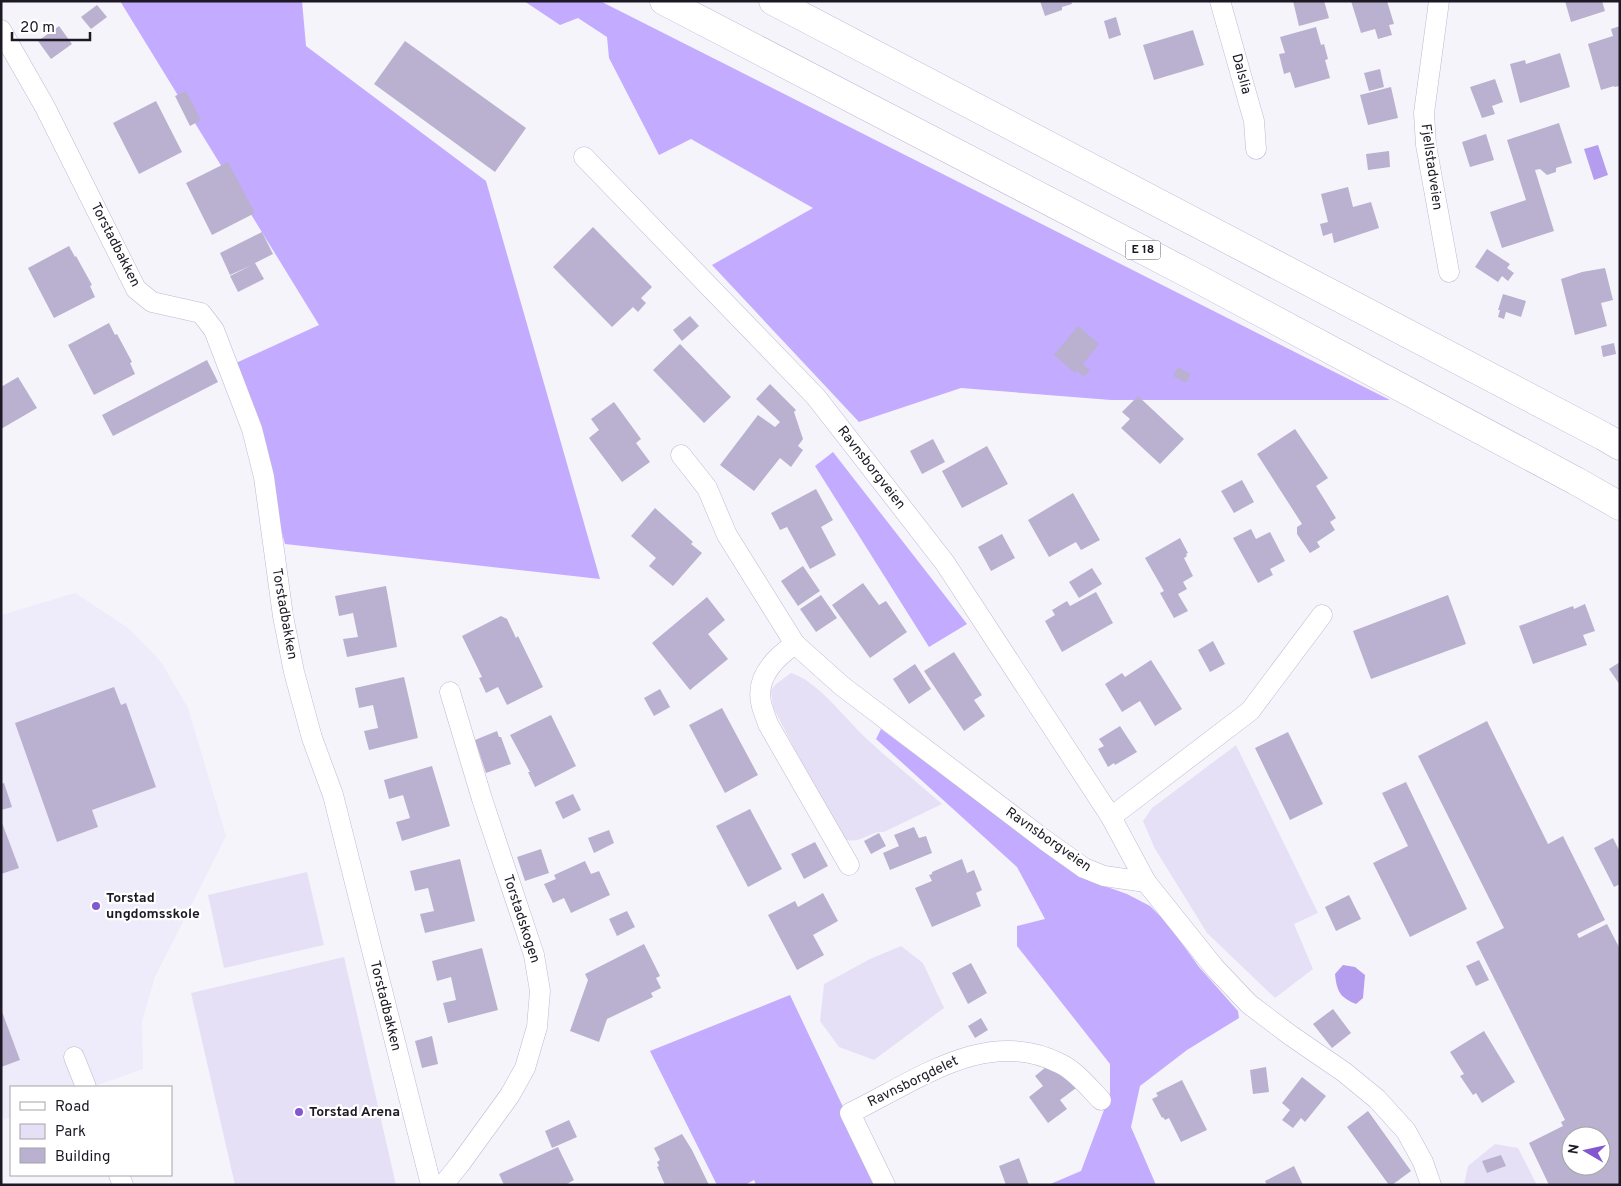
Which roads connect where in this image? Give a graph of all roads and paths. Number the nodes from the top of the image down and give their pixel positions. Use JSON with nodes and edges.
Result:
{"nodes":[{"id":1,"x":664,"y":1,"type":"edge"},
{"id":2,"x":773,"y":1,"type":"edge"},
{"id":3,"x":1220,"y":1,"type":"edge"},
{"id":4,"x":1439,"y":1,"type":"edge"},
{"id":5,"x":1,"y":30,"type":"edge"},
{"id":6,"x":1256,"y":149,"type":"dead end"},
{"id":7,"x":584,"y":157,"type":"dead end"},
{"id":8,"x":1449,"y":272,"type":"dead end"},
{"id":9,"x":1620,"y":446,"type":"edge"},
{"id":10,"x":680,"y":455,"type":"dead end"},
{"id":11,"x":1620,"y":506,"type":"edge"},
{"id":12,"x":1322,"y":615,"type":"dead end"},
{"id":13,"x":795,"y":644,"type":"junction"},
{"id":14,"x":450,"y":692,"type":"dead end"},
{"id":15,"x":1111,"y":816,"type":"junction"},
{"id":16,"x":850,"y":865,"type":"dead end"},
{"id":17,"x":1146,"y":882,"type":"junction"},
{"id":18,"x":74,"y":1057,"type":"dead end"},
{"id":19,"x":86,"y":1086,"type":"edge"},
{"id":20,"x":1101,"y":1100,"type":"dead end"},
{"id":21,"x":431,"y":1185,"type":"edge"},
{"id":22,"x":443,"y":1185,"type":"edge"},
{"id":23,"x":885,"y":1185,"type":"edge"},
{"id":24,"x":1431,"y":1185,"type":"edge"}],
"edges":[{"from":1,"to":11,"type":"highway","number":"E 18"},
{"from":2,"to":9,"type":"highway"},
{"from":3,"to":6,"type":"street","name":"Dalslia"},
{"from":4,"to":8,"type":"street","name":"Fjellstadveien"},
{"from":5,"to":21,"type":"street","name":"Torstadbakken"},
{"from":7,"to":15,"type":"street","name":"Ravnsborgveien"},
{"from":10,"to":13,"type":"street","name":"Ravnsborgveien"},
{"from":12,"to":15,"type":"street"},
{"from":13,"to":16,"type":"street"},
{"from":13,"to":17,"type":"street","name":"Ravnsborgveien"},
{"from":14,"to":22,"type":"street","name":"Torstadskogen"},
{"from":15,"to":17,"type":"street","name":"Ravnsborgveien"},
{"from":17,"to":24,"type":"street","name":"Ravnsborgveien"},
{"from":18,"to":19,"type":"street"},
{"from":20,"to":23,"type":"street","name":"Ravnsborgdelet"}]}
